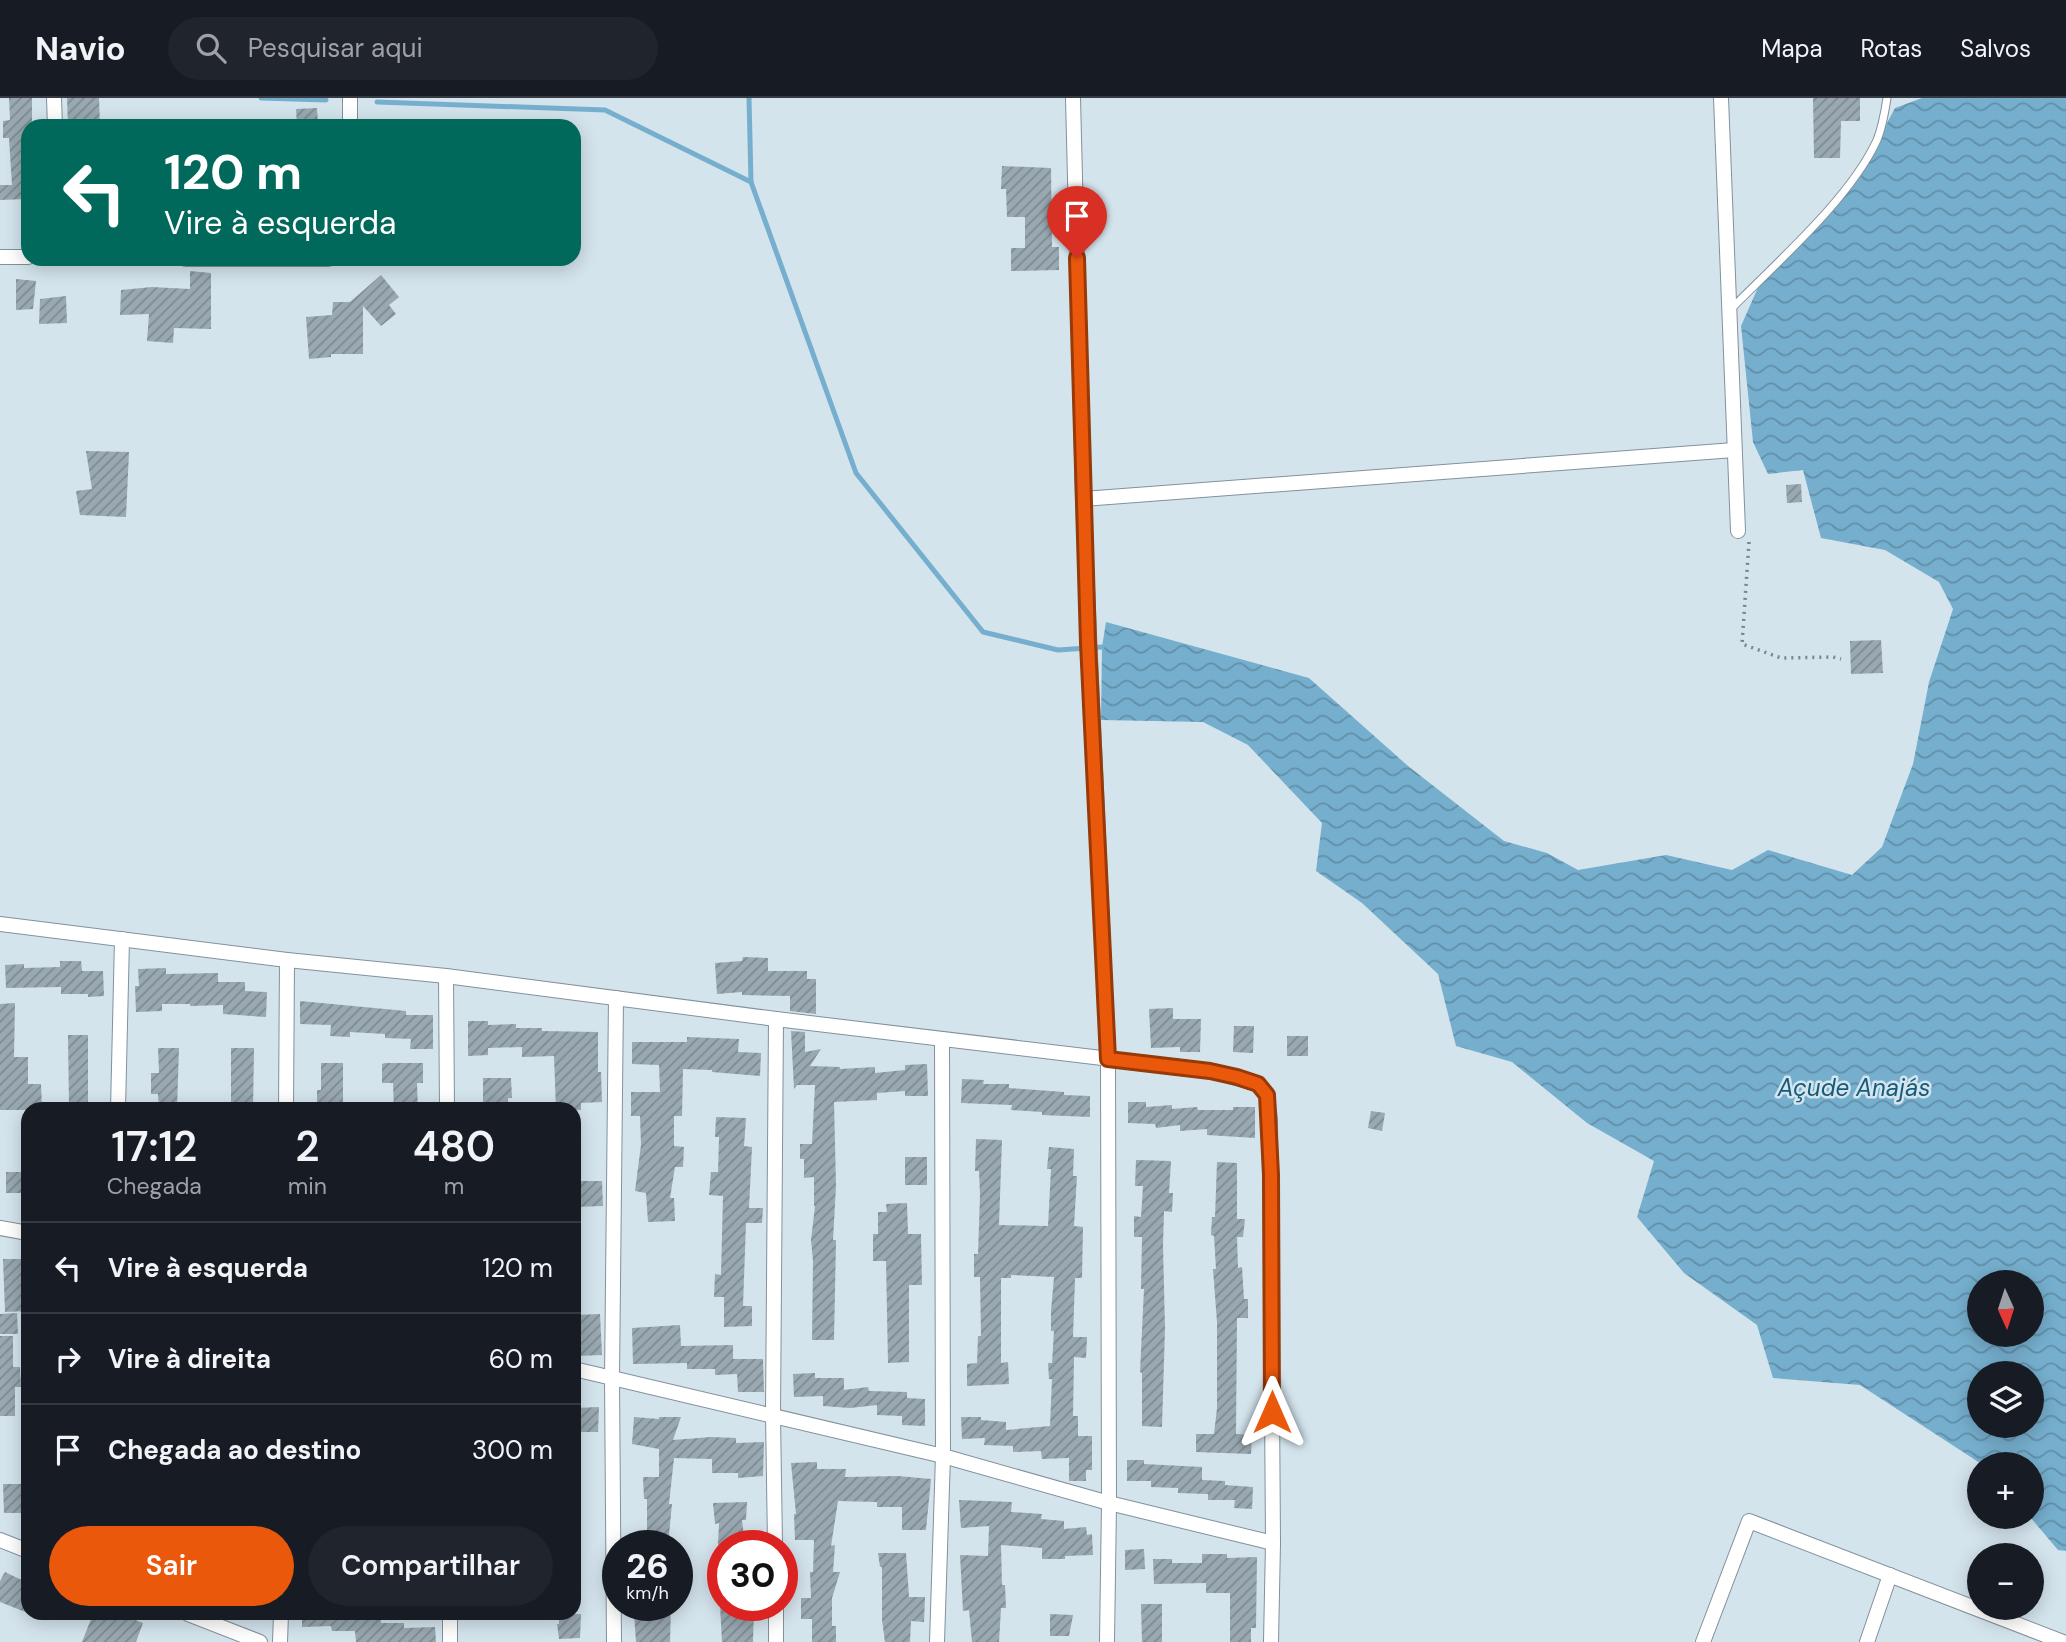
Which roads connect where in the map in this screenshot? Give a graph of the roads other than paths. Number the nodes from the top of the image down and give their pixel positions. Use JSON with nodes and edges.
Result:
{"nodes":[{"id":1,"x":54,"y":98,"type":"edge"},
{"id":2,"x":350,"y":98,"type":"edge"},
{"id":3,"x":1073,"y":98,"type":"edge"},
{"id":4,"x":1721,"y":98,"type":"edge"},
{"id":5,"x":1887,"y":98,"type":"edge"},
{"id":6,"x":55,"y":119,"type":"edge"},
{"id":7,"x":350,"y":119,"type":"edge"},
{"id":8,"x":0,"y":257,"type":"edge"},
{"id":9,"x":21,"y":257,"type":"edge"},
{"id":10,"x":1729,"y":311,"type":"junction"},
{"id":11,"x":1734,"y":450,"type":"junction"},
{"id":12,"x":1083,"y":499,"type":"junction"},
{"id":13,"x":1738,"y":531,"type":"road end"},
{"id":14,"x":0,"y":924,"type":"edge"},
{"id":15,"x":121,"y":939,"type":"junction"},
{"id":16,"x":287,"y":960,"type":"junction"},
{"id":17,"x":446,"y":976,"type":"junction"},
{"id":18,"x":615,"y":998,"type":"junction"},
{"id":19,"x":776,"y":1019,"type":"junction"},
{"id":20,"x":942,"y":1039,"type":"junction"},
{"id":21,"x":1108,"y":1059,"type":"junction"},
{"id":22,"x":118,"y":1102,"type":"edge"},
{"id":23,"x":286,"y":1102,"type":"edge"},
{"id":24,"x":447,"y":1102,"type":"edge"},
{"id":25,"x":0,"y":1228,"type":"edge"},
{"id":26,"x":21,"y":1232,"type":"edge"},
{"id":27,"x":581,"y":1371,"type":"edge"},
{"id":28,"x":612,"y":1378,"type":"junction"},
{"id":29,"x":773,"y":1415,"type":"junction"},
{"id":30,"x":943,"y":1456,"type":"junction"},
{"id":31,"x":1109,"y":1503,"type":"junction"},
{"id":32,"x":775,"y":1530,"type":"edge"},
{"id":33,"x":0,"y":1540,"type":"edge"},
{"id":34,"x":1273,"y":1543,"type":"junction"},
{"id":35,"x":21,"y":1548,"type":"edge"},
{"id":36,"x":1890,"y":1575,"type":"junction"},
{"id":37,"x":203,"y":1620,"type":"edge"},
{"id":38,"x":281,"y":1620,"type":"edge"},
{"id":39,"x":450,"y":1620,"type":"edge"},
{"id":40,"x":776,"y":1621,"type":"edge"},
{"id":41,"x":2045,"y":1639,"type":"edge"},
{"id":42,"x":260,"y":1642,"type":"edge"},
{"id":43,"x":280,"y":1642,"type":"edge"},
{"id":44,"x":450,"y":1642,"type":"edge"},
{"id":45,"x":614,"y":1642,"type":"edge"},
{"id":46,"x":776,"y":1642,"type":"edge"},
{"id":47,"x":937,"y":1642,"type":"edge"},
{"id":48,"x":1107,"y":1642,"type":"edge"},
{"id":49,"x":1271,"y":1642,"type":"edge"},
{"id":50,"x":1703,"y":1642,"type":"edge"},
{"id":51,"x":1867,"y":1642,"type":"edge"},
{"id":52,"x":2063,"y":1642,"type":"edge"}],
"edges":[{"from":1,"to":6,"type":"street"},
{"from":2,"to":7,"type":"street"},
{"from":3,"to":12,"type":"street"},
{"from":4,"to":10,"type":"street"},
{"from":5,"to":10,"type":"lane"},
{"from":8,"to":9,"type":"street"},
{"from":10,"to":11,"type":"street"},
{"from":11,"to":12,"type":"street"},
{"from":11,"to":13,"type":"street"},
{"from":12,"to":21,"type":"street"},
{"from":14,"to":15,"type":"street"},
{"from":15,"to":16,"type":"street"},
{"from":15,"to":22,"type":"street"},
{"from":16,"to":17,"type":"street"},
{"from":16,"to":23,"type":"street"},
{"from":17,"to":18,"type":"street"},
{"from":17,"to":24,"type":"street"},
{"from":18,"to":19,"type":"street"},
{"from":18,"to":28,"type":"street"},
{"from":19,"to":20,"type":"street"},
{"from":19,"to":29,"type":"street"},
{"from":20,"to":21,"type":"street"},
{"from":20,"to":30,"type":"street"},
{"from":21,"to":31,"type":"street"},
{"from":21,"to":34,"type":"street"},
{"from":25,"to":26,"type":"street"},
{"from":27,"to":28,"type":"street"},
{"from":28,"to":29,"type":"street"},
{"from":28,"to":45,"type":"street"},
{"from":29,"to":30,"type":"street"},
{"from":29,"to":32,"type":"street"},
{"from":30,"to":31,"type":"street"},
{"from":30,"to":47,"type":"street"},
{"from":31,"to":34,"type":"street"},
{"from":31,"to":48,"type":"street"},
{"from":33,"to":35,"type":"street"},
{"from":34,"to":49,"type":"street"},
{"from":36,"to":41,"type":"street"},
{"from":36,"to":50,"type":"street"},
{"from":36,"to":51,"type":"street"},
{"from":37,"to":42,"type":"street"},
{"from":38,"to":43,"type":"street"},
{"from":39,"to":44,"type":"street"},
{"from":40,"to":46,"type":"street"},
{"from":41,"to":52,"type":"street"}]}
